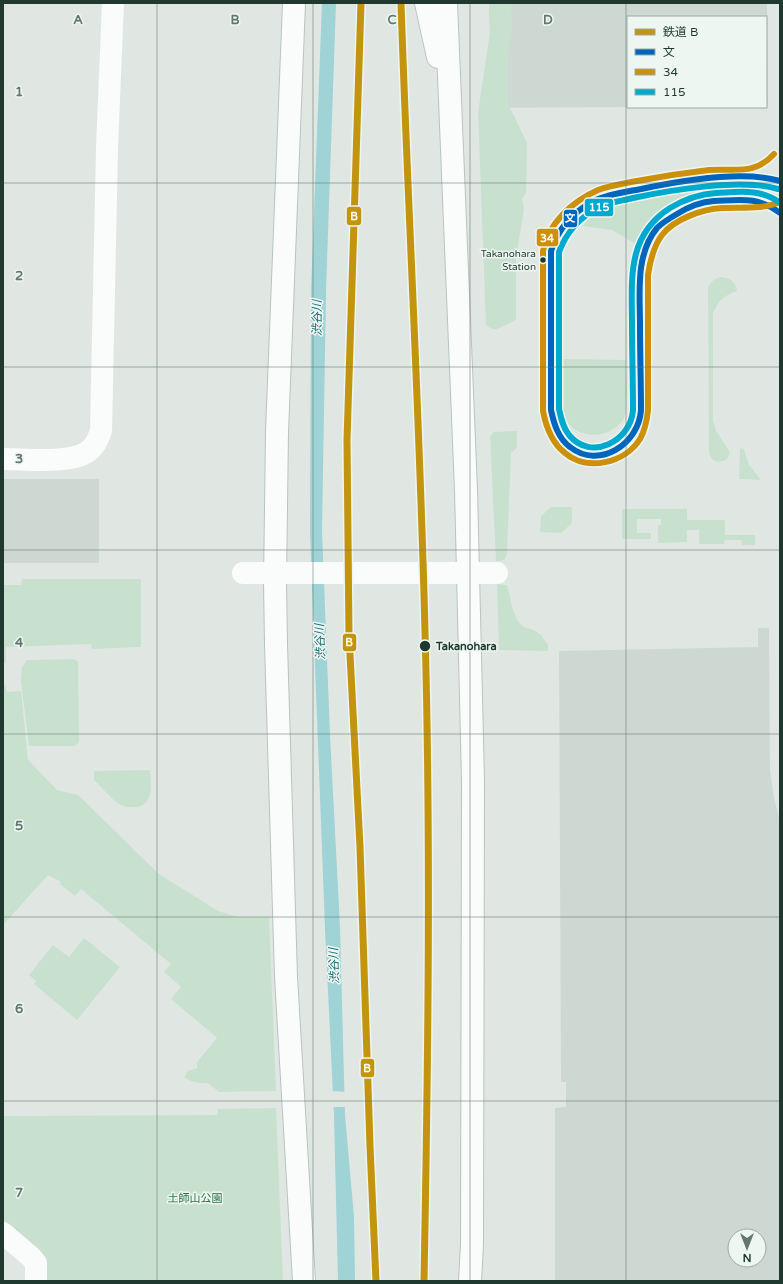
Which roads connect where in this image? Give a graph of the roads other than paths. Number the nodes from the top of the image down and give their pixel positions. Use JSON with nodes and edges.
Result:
{"nodes":[{"id":1,"x":113,"y":3,"type":"edge"},
{"id":2,"x":294,"y":3,"type":"edge"},
{"id":3,"x":426,"y":3,"type":"edge"},
{"id":4,"x":446,"y":3,"type":"edge"},
{"id":5,"x":460,"y":3,"type":"edge"},
{"id":6,"x":451,"y":117,"type":"junction"},
{"id":7,"x":3,"y":459,"type":"edge"},
{"id":8,"x":243,"y":573,"type":"dead end"},
{"id":9,"x":497,"y":573,"type":"dead end"},
{"id":10,"x":3,"y":1233,"type":"edge"},
{"id":11,"x":36,"y":1281,"type":"edge"},
{"id":12,"x":304,"y":1281,"type":"edge"},
{"id":13,"x":470,"y":1281,"type":"edge"}],
"edges":[{"from":1,"to":7,"type":"street"},
{"from":2,"to":12,"type":"street"},
{"from":3,"to":6,"type":"street"},
{"from":4,"to":6,"type":"street"},
{"from":5,"to":6,"type":"street"},
{"from":6,"to":13,"type":"street"},
{"from":8,"to":9,"type":"street","bridge":true},
{"from":10,"to":11,"type":"street"}]}
